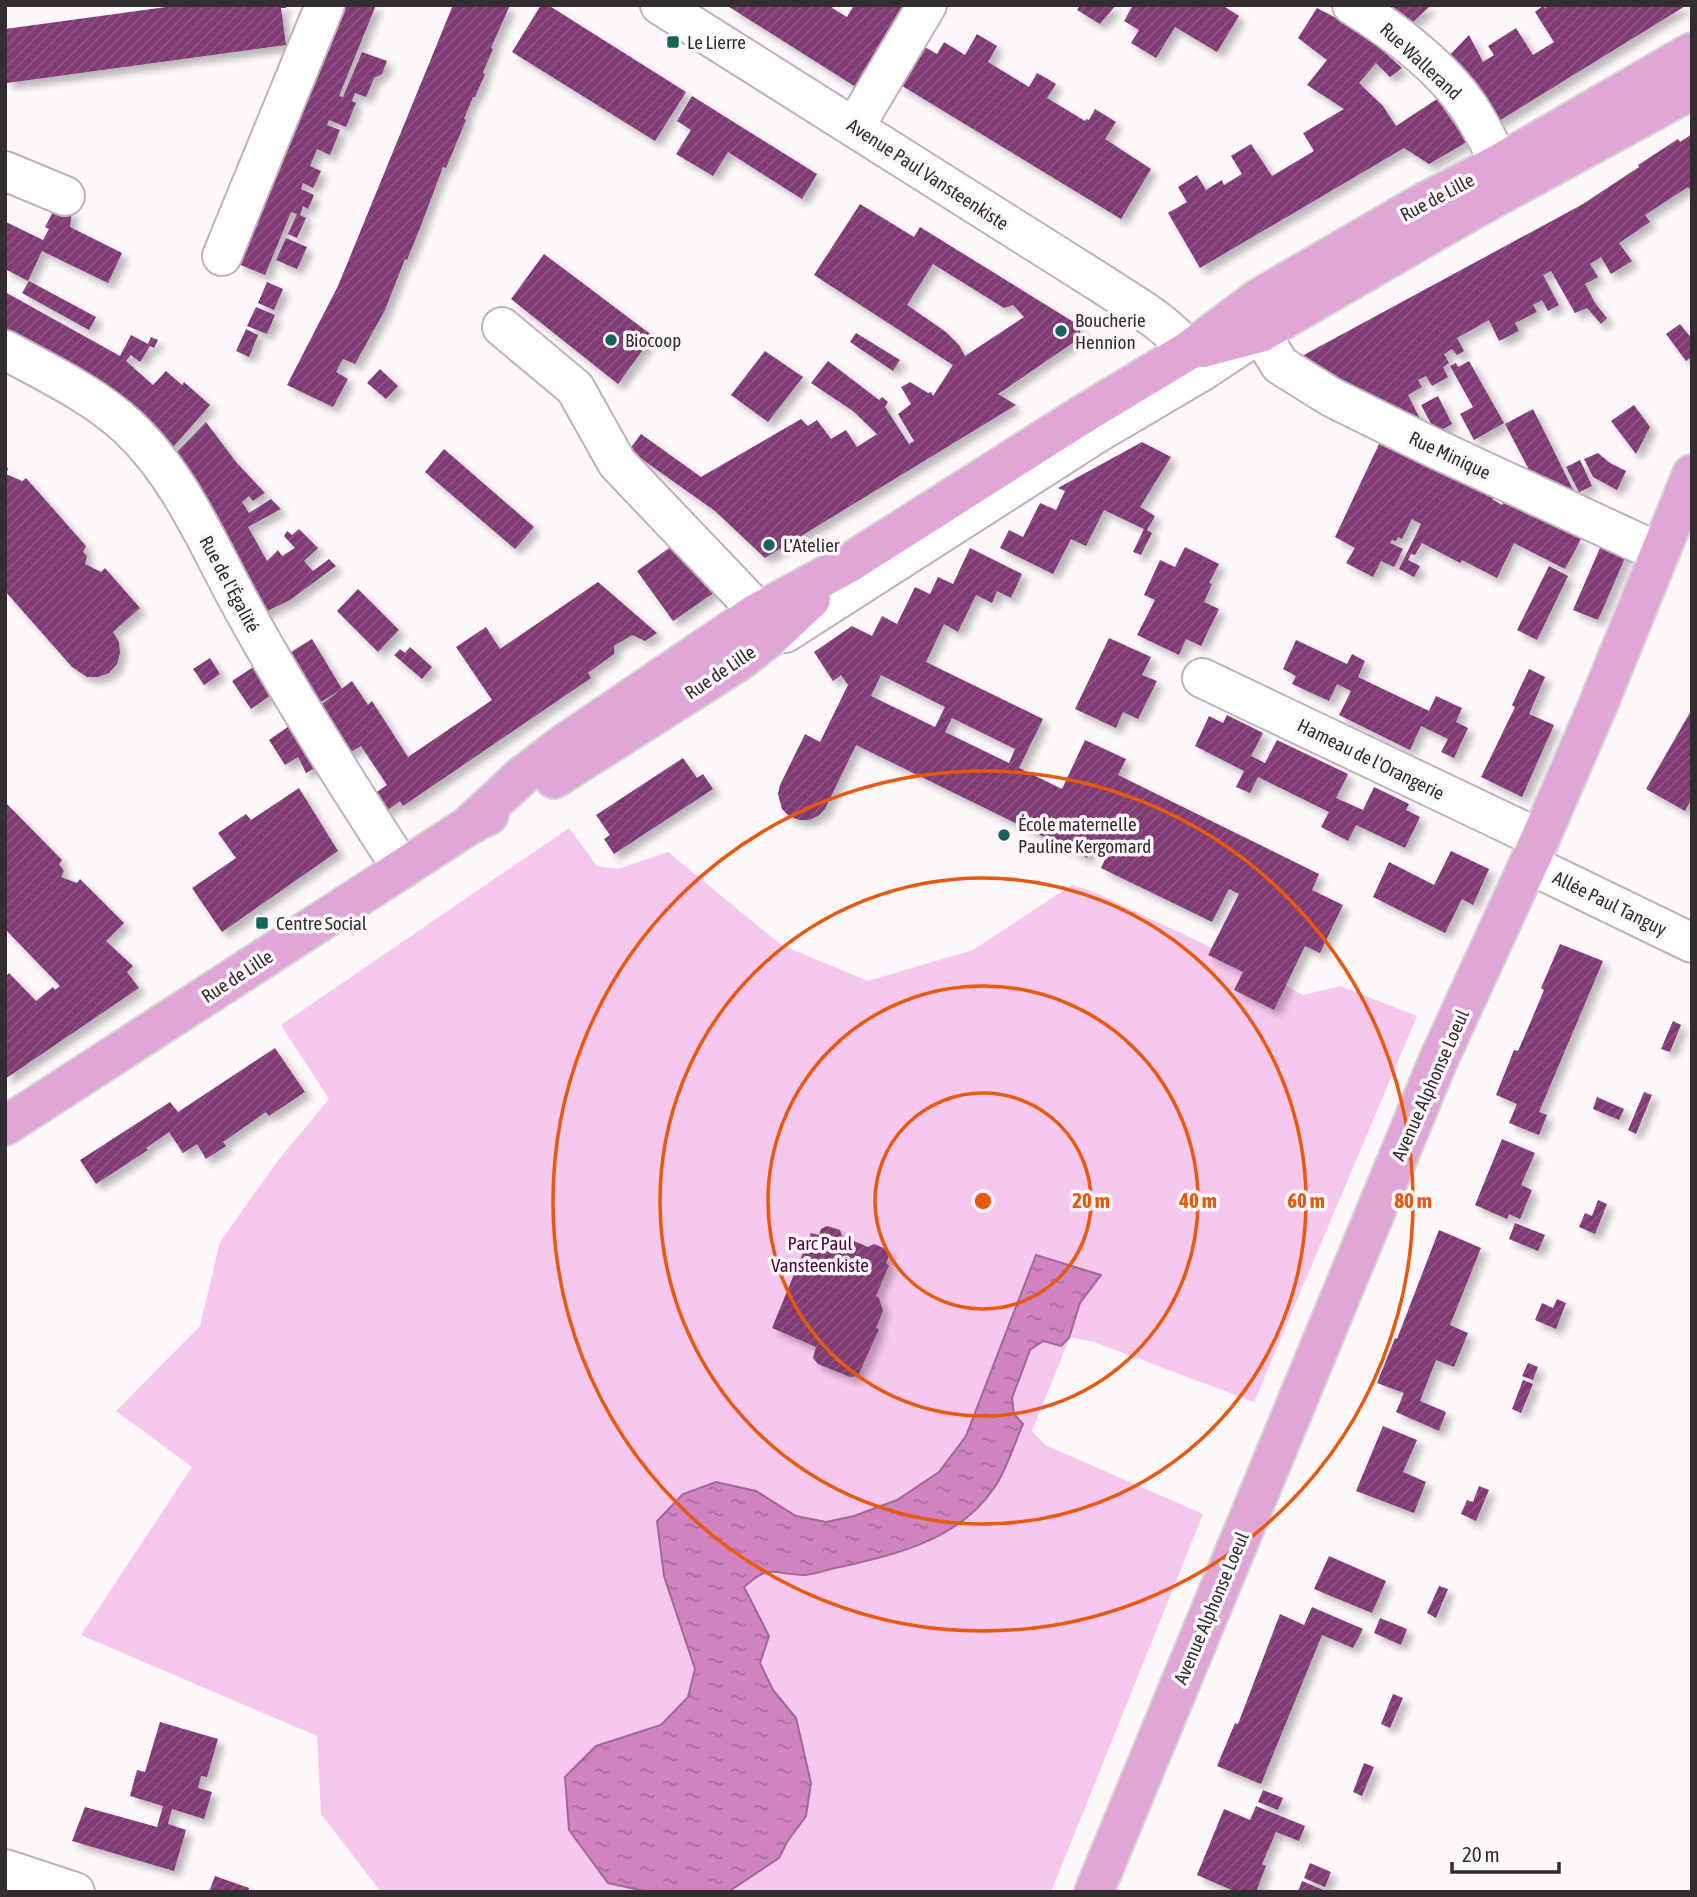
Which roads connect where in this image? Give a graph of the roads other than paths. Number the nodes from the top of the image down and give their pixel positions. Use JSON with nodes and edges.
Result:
{"nodes":[{"id":1,"x":325,"y":5,"type":"edge"},
{"id":2,"x":660,"y":5,"type":"edge"},
{"id":3,"x":927,"y":5,"type":"edge"},
{"id":4,"x":1352,"y":5,"type":"edge"},
{"id":5,"x":1692,"y":52,"type":"edge"},
{"id":6,"x":1692,"y":90,"type":"edge"},
{"id":7,"x":855,"y":126,"type":"junction"},
{"id":8,"x":1500,"y":163,"type":"junction"},
{"id":9,"x":5,"y":171,"type":"edge"},
{"id":10,"x":65,"y":196,"type":"dead end"},
{"id":11,"x":222,"y":257,"type":"dead end"},
{"id":12,"x":502,"y":327,"type":"dead end"},
{"id":13,"x":1260,"y":333,"type":"junction"},
{"id":14,"x":5,"y":350,"type":"edge"},
{"id":15,"x":1188,"y":351,"type":"junction"},
{"id":16,"x":1692,"y":474,"type":"edge"},
{"id":17,"x":1660,"y":553,"type":"junction"},
{"id":18,"x":849,"y":563,"type":"junction"},
{"id":19,"x":759,"y":612,"type":"junction"},
{"id":20,"x":738,"y":662,"type":"junction"},
{"id":21,"x":1202,"y":678,"type":"dead end"},
{"id":22,"x":468,"y":825,"type":"junction"},
{"id":23,"x":1534,"y":851,"type":"junction"},
{"id":24,"x":402,"y":869,"type":"junction"},
{"id":25,"x":1692,"y":943,"type":"edge"},
{"id":26,"x":5,"y":1126,"type":"edge"},
{"id":27,"x":5,"y":1869,"type":"edge"},
{"id":28,"x":75,"y":1892,"type":"edge"},
{"id":29,"x":1094,"y":1892,"type":"edge"}],
"edges":[{"from":1,"to":11,"type":"street"},
{"from":2,"to":7,"type":"street","name":"Avenue Paul Vansteenkiste"},
{"from":3,"to":7,"type":"street"},
{"from":4,"to":8,"type":"street","name":"Rue Wallerand"},
{"from":5,"to":8,"type":"main road","name":"Rue de Lille"},
{"from":6,"to":13,"type":"main road","name":"Rue de Lille"},
{"from":7,"to":15,"type":"street","name":"Avenue Paul Vansteenkiste"},
{"from":8,"to":15,"type":"main road","name":"Rue de Lille"},
{"from":9,"to":10,"type":"street"},
{"from":12,"to":19,"type":"street"},
{"from":13,"to":15,"type":"main road","name":"Rue de Lille"},
{"from":13,"to":17,"type":"street","name":"Rue Minique"},
{"from":13,"to":20,"type":"street"},
{"from":14,"to":24,"type":"street","name":"Rue de l'Égalité"},
{"from":15,"to":18,"type":"main road","name":"Rue de Lille"},
{"from":16,"to":17,"type":"main road","name":"Avenue Alphonse Loeul"},
{"from":17,"to":23,"type":"main road","name":"Avenue Alphonse Loeul"},
{"from":18,"to":19,"type":"main road","name":"Rue de Lille"},
{"from":18,"to":20,"type":"main road","name":"Rue de Lille"},
{"from":19,"to":22,"type":"main road","name":"Rue de Lille"},
{"from":20,"to":22,"type":"main road","name":"Rue de Lille"},
{"from":21,"to":23,"type":"street","name":"Hameau de l'Orangerie"},
{"from":22,"to":24,"type":"main road","name":"Rue de Lille"},
{"from":23,"to":25,"type":"street","name":"Allée Paul Tanguy"},
{"from":23,"to":29,"type":"main road","name":"Avenue Alphonse Loeul"},
{"from":24,"to":26,"type":"main road","name":"Rue de Lille"},
{"from":27,"to":28,"type":"street"}]}
